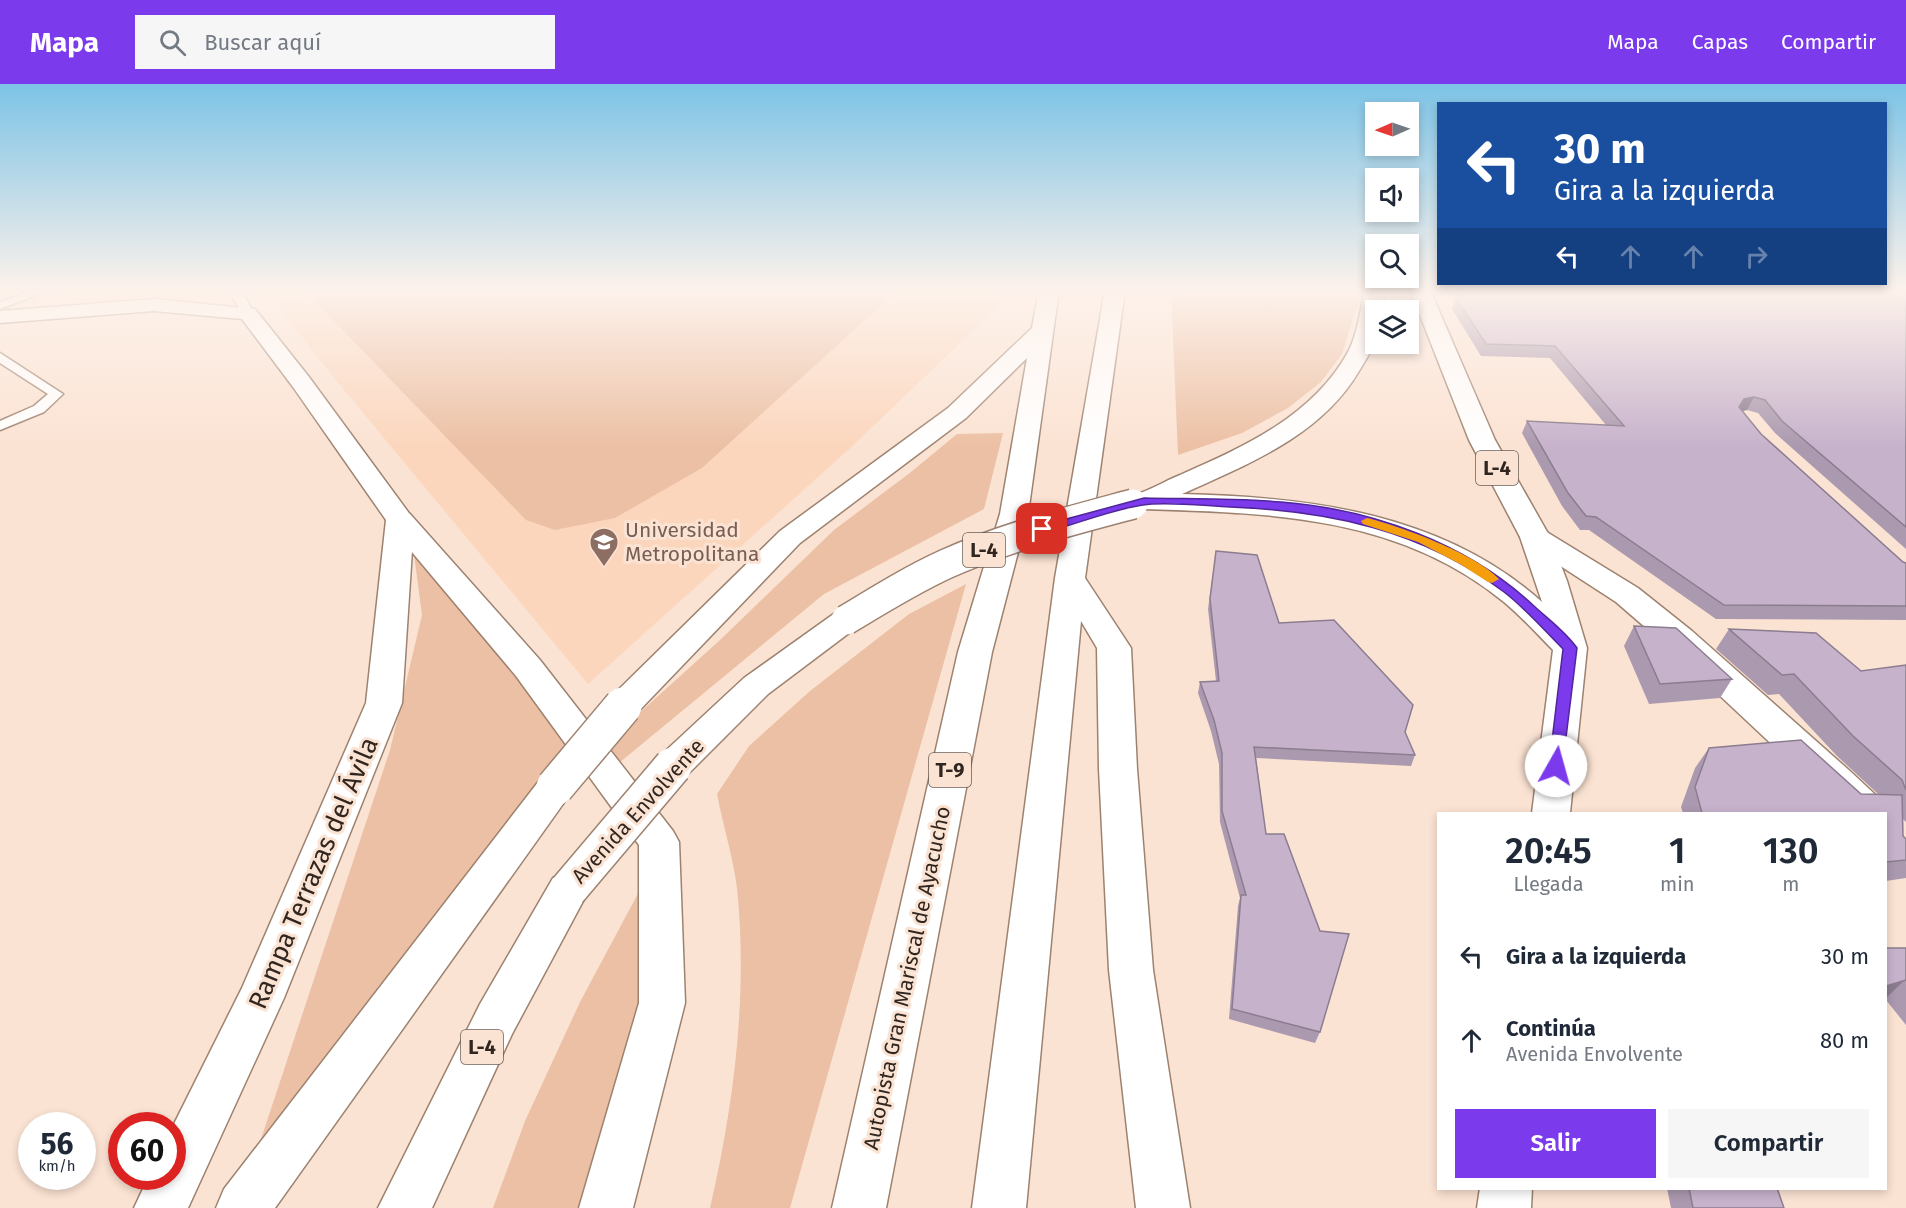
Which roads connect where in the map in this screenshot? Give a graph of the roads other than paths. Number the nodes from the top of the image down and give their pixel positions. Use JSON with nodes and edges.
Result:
{"nodes":[{"id":1,"x":271,"y":342,"type":"edge"},
{"id":2,"x":1030,"y":342,"type":"edge"},
{"id":3,"x":1039,"y":342,"type":"edge"},
{"id":4,"x":1107,"y":342,"type":"edge"},
{"id":5,"x":1362,"y":342,"type":"edge"},
{"id":6,"x":1441,"y":342,"type":"edge"},
{"id":7,"x":0,"y":357,"type":"edge"},
{"id":8,"x":0,"y":426,"type":"edge"},
{"id":9,"x":1138,"y":503,"type":"junction"},
{"id":10,"x":399,"y":520,"type":"junction"},
{"id":11,"x":1535,"y":537,"type":"junction"},
{"id":12,"x":1070,"y":578,"type":"junction"},
{"id":13,"x":1570,"y":648,"type":"junction"},
{"id":14,"x":1551,"y":812,"type":"edge"},
{"id":15,"x":1868,"y":812,"type":"edge"},
{"id":16,"x":1506,"y":1190,"type":"edge"},
{"id":17,"x":162,"y":1208,"type":"edge"},
{"id":18,"x":243,"y":1208,"type":"edge"},
{"id":19,"x":405,"y":1208,"type":"edge"},
{"id":20,"x":606,"y":1208,"type":"edge"},
{"id":21,"x":859,"y":1208,"type":"edge"},
{"id":22,"x":999,"y":1208,"type":"edge"},
{"id":23,"x":1163,"y":1208,"type":"edge"},
{"id":24,"x":1504,"y":1208,"type":"edge"}],
"edges":[{"from":1,"to":10,"type":"main road"},
{"from":2,"to":18,"type":"main road","bridge":true},
{"from":3,"to":21,"type":"main road","name":"Autopista Gran Mariscal de Ayacucho","number":"T-9"},
{"from":4,"to":12,"type":"main road"},
{"from":5,"to":9,"type":"main road","number":"L-4"},
{"from":6,"to":11,"type":"main road","number":"L-4"},
{"from":7,"to":8,"type":"lane"},
{"from":9,"to":13,"type":"main road","number":"L-4"},
{"from":9,"to":19,"type":"main road","name":"Avenida Envolvente","number":"L-4","bridge":true},
{"from":10,"to":17,"type":"main road","name":"Rampa Terrazas del Ávila"},
{"from":10,"to":20,"type":"main road"},
{"from":11,"to":13,"type":"main road","number":"L-4"},
{"from":11,"to":15,"type":"main road"},
{"from":12,"to":22,"type":"main road"},
{"from":12,"to":23,"type":"main road"},
{"from":13,"to":14,"type":"main road","number":"L-4"},
{"from":16,"to":24,"type":"main road"}]}
